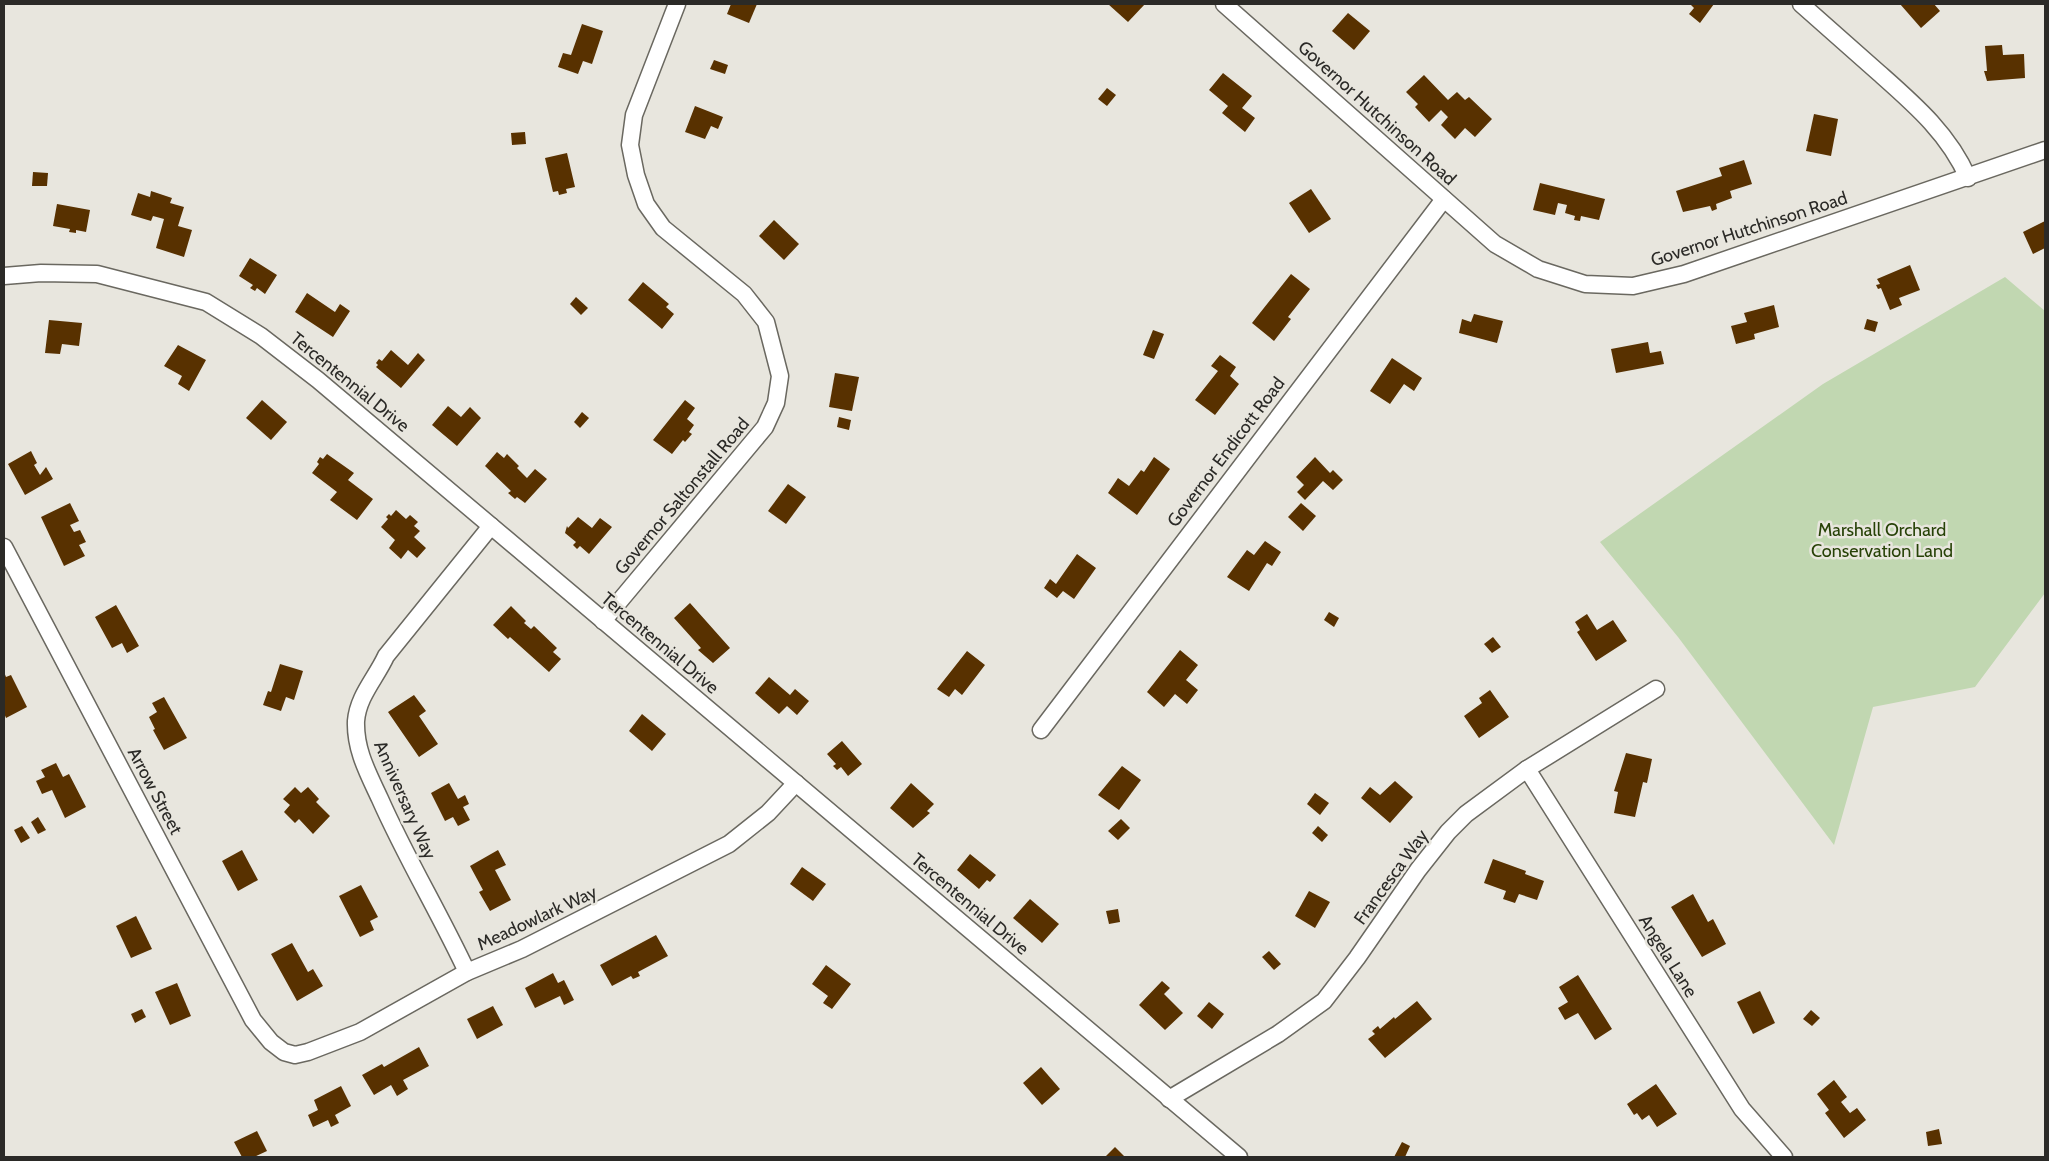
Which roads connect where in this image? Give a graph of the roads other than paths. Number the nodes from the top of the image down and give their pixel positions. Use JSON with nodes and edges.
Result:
{"nodes":[{"id":1,"x":677,"y":4,"type":"edge"},
{"id":2,"x":1224,"y":4,"type":"edge"},
{"id":3,"x":1800,"y":4,"type":"edge"},
{"id":4,"x":2045,"y":150,"type":"edge"},
{"id":5,"x":1968,"y":178,"type":"junction"},
{"id":6,"x":1444,"y":199,"type":"junction"},
{"id":7,"x":4,"y":276,"type":"edge"},
{"id":8,"x":491,"y":526,"type":"junction"},
{"id":9,"x":4,"y":547,"type":"edge"},
{"id":10,"x":603,"y":621,"type":"junction"},
{"id":11,"x":1656,"y":689,"type":"dead end"},
{"id":12,"x":1041,"y":730,"type":"dead end"},
{"id":13,"x":1527,"y":769,"type":"junction"},
{"id":14,"x":796,"y":783,"type":"junction"},
{"id":15,"x":467,"y":972,"type":"junction"},
{"id":16,"x":279,"y":1048,"type":"joint"},
{"id":17,"x":1169,"y":1099,"type":"junction"},
{"id":18,"x":1239,"y":1157,"type":"edge"},
{"id":19,"x":1784,"y":1157,"type":"edge"}],
"edges":[{"from":1,"to":10,"type":"street","name":"Governor Saltonstall Road"},
{"from":2,"to":6,"type":"street","name":"Governor Hutchinson Road"},
{"from":3,"to":5,"type":"street"},
{"from":4,"to":5,"type":"street","name":"Governor Hutchinson Road"},
{"from":5,"to":6,"type":"street","name":"Governor Hutchinson Road"},
{"from":6,"to":12,"type":"street","name":"Governor Endicott Road"},
{"from":7,"to":8,"type":"street","name":"Tercentennial Drive"},
{"from":8,"to":10,"type":"street","name":"Tercentennial Drive"},
{"from":8,"to":15,"type":"street","name":"Anniversary Way"},
{"from":9,"to":16,"type":"street","name":"Arrow Street"},
{"from":10,"to":14,"type":"street","name":"Tercentennial Drive"},
{"from":11,"to":13,"type":"street","name":"Francesca Way"},
{"from":13,"to":17,"type":"street","name":"Francesca Way"},
{"from":13,"to":19,"type":"street","name":"Angela Lane"},
{"from":14,"to":15,"type":"street","name":"Meadowlark Way"},
{"from":14,"to":17,"type":"street","name":"Tercentennial Drive"},
{"from":15,"to":16,"type":"street","name":"Meadowlark Way"},
{"from":17,"to":18,"type":"street","name":"Tercentennial Drive"}]}
